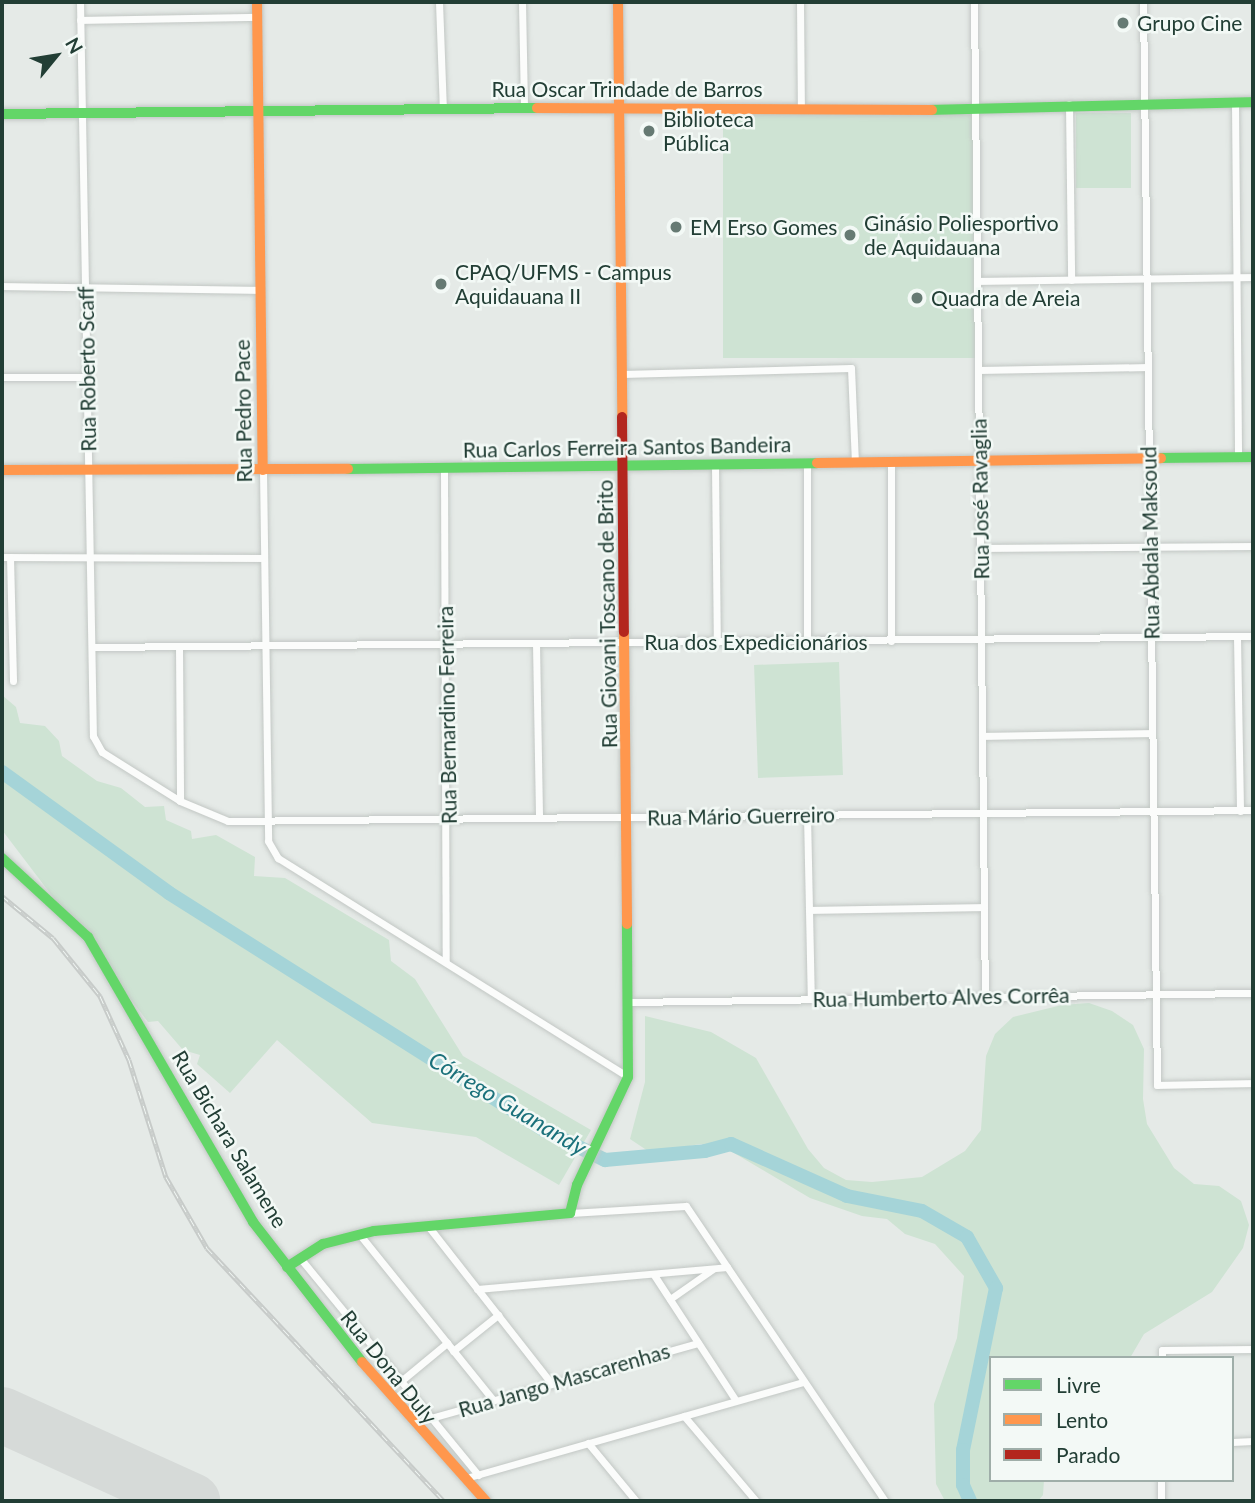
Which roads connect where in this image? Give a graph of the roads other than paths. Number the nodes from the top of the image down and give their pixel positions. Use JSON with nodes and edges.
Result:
{"nodes":[{"id":1,"x":80,"y":2,"type":"edge"},
{"id":2,"x":257,"y":2,"type":"edge"},
{"id":3,"x":439,"y":2,"type":"edge"},
{"id":4,"x":522,"y":2,"type":"edge"},
{"id":5,"x":618,"y":2,"type":"edge"},
{"id":6,"x":800,"y":2,"type":"edge"},
{"id":7,"x":974,"y":2,"type":"edge"},
{"id":8,"x":1143,"y":2,"type":"edge"},
{"id":9,"x":258,"y":17,"type":"junction"},
{"id":10,"x":80,"y":20,"type":"junction"},
{"id":11,"x":1253,"y":102,"type":"edge"},
{"id":12,"x":1236,"y":103,"type":"junction"},
{"id":13,"x":1069,"y":104,"type":"junction"},
{"id":14,"x":1144,"y":104,"type":"junction"},
{"id":15,"x":620,"y":107,"type":"junction"},
{"id":16,"x":801,"y":107,"type":"junction"},
{"id":17,"x":524,"y":109,"type":"junction"},
{"id":18,"x":443,"y":110,"type":"junction"},
{"id":19,"x":975,"y":110,"type":"junction"},
{"id":20,"x":259,"y":111,"type":"junction"},
{"id":21,"x":2,"y":114,"type":"edge"},
{"id":22,"x":82,"y":114,"type":"junction"},
{"id":23,"x":1253,"y":277,"type":"edge"},
{"id":24,"x":1237,"y":278,"type":"junction"},
{"id":25,"x":1147,"y":279,"type":"junction"},
{"id":26,"x":1071,"y":280,"type":"junction"},
{"id":27,"x":977,"y":281,"type":"junction"},
{"id":28,"x":85,"y":285,"type":"junction"},
{"id":29,"x":2,"y":286,"type":"edge"},
{"id":30,"x":261,"y":290,"type":"junction"},
{"id":31,"x":1148,"y":367,"type":"junction"},
{"id":32,"x":978,"y":370,"type":"junction"},
{"id":33,"x":622,"y":374,"type":"junction"},
{"id":34,"x":2,"y":377,"type":"edge"},
{"id":35,"x":87,"y":377,"type":"junction"},
{"id":36,"x":1238,"y":457,"type":"junction"},
{"id":37,"x":1253,"y":457,"type":"edge"},
{"id":38,"x":1149,"y":458,"type":"junction"},
{"id":39,"x":979,"y":461,"type":"junction"},
{"id":40,"x":891,"y":462,"type":"junction"},
{"id":41,"x":807,"y":463,"type":"junction"},
{"id":42,"x":855,"y":463,"type":"junction"},
{"id":43,"x":715,"y":465,"type":"junction"},
{"id":44,"x":624,"y":466,"type":"junction"},
{"id":45,"x":444,"y":469,"type":"junction"},
{"id":46,"x":2,"y":470,"type":"edge"},
{"id":47,"x":89,"y":470,"type":"junction"},
{"id":48,"x":263,"y":470,"type":"junction"},
{"id":49,"x":1253,"y":546,"type":"edge"},
{"id":50,"x":1150,"y":547,"type":"junction"},
{"id":51,"x":980,"y":548,"type":"junction"},
{"id":52,"x":90,"y":556,"type":"junction"},
{"id":53,"x":6,"y":557,"type":"edge"},
{"id":54,"x":264,"y":558,"type":"junction"},
{"id":55,"x":1253,"y":636,"type":"edge"},
{"id":56,"x":1237,"y":637,"type":"junction"},
{"id":57,"x":1151,"y":638,"type":"junction"},
{"id":58,"x":981,"y":640,"type":"junction"},
{"id":59,"x":891,"y":641,"type":"junction"},
{"id":60,"x":717,"y":642,"type":"junction"},
{"id":61,"x":807,"y":642,"type":"junction"},
{"id":62,"x":536,"y":643,"type":"junction"},
{"id":63,"x":627,"y":643,"type":"junction"},
{"id":64,"x":446,"y":644,"type":"junction"},
{"id":65,"x":266,"y":645,"type":"junction"},
{"id":66,"x":179,"y":646,"type":"junction"},
{"id":67,"x":92,"y":647,"type":"junction"},
{"id":68,"x":13,"y":681,"type":"dead end"},
{"id":69,"x":1153,"y":733,"type":"junction"},
{"id":70,"x":982,"y":736,"type":"junction"},
{"id":71,"x":180,"y":801,"type":"junction"},
{"id":72,"x":1253,"y":810,"type":"edge"},
{"id":73,"x":1153,"y":811,"type":"junction"},
{"id":74,"x":1240,"y":811,"type":"junction"},
{"id":75,"x":983,"y":813,"type":"junction"},
{"id":76,"x":807,"y":815,"type":"junction"},
{"id":77,"x":629,"y":817,"type":"junction"},
{"id":78,"x":539,"y":818,"type":"junction"},
{"id":79,"x":448,"y":819,"type":"junction"},
{"id":80,"x":268,"y":820,"type":"junction"},
{"id":81,"x":2,"y":858,"type":"edge"},
{"id":82,"x":984,"y":907,"type":"junction"},
{"id":83,"x":809,"y":910,"type":"junction"},
{"id":84,"x":446,"y":961,"type":"junction"},
{"id":85,"x":1253,"y":993,"type":"edge"},
{"id":86,"x":1156,"y":994,"type":"junction"},
{"id":87,"x":985,"y":996,"type":"junction"},
{"id":88,"x":811,"y":999,"type":"junction"},
{"id":89,"x":628,"y":1002,"type":"junction"},
{"id":90,"x":628,"y":1077,"type":"junction"},
{"id":91,"x":1253,"y":1083,"type":"edge"},
{"id":92,"x":570,"y":1213,"type":"junction"},
{"id":93,"x":428,"y":1226,"type":"junction"},
{"id":94,"x":360,"y":1235,"type":"junction"},
{"id":95,"x":300,"y":1258,"type":"junction"},
{"id":96,"x":287,"y":1267,"type":"junction"},
{"id":97,"x":727,"y":1268,"type":"junction"},
{"id":98,"x":713,"y":1269,"type":"junction"},
{"id":99,"x":654,"y":1275,"type":"junction"},
{"id":100,"x":477,"y":1289,"type":"junction"},
{"id":101,"x":670,"y":1299,"type":"junction"},
{"id":102,"x":498,"y":1315,"type":"junction"},
{"id":103,"x":447,"y":1343,"type":"junction"},
{"id":104,"x":698,"y":1343,"type":"junction"},
{"id":105,"x":1253,"y":1349,"type":"edge"},
{"id":106,"x":453,"y":1351,"type":"junction"},
{"id":107,"x":1162,"y":1356,"type":"edge"},
{"id":108,"x":401,"y":1381,"type":"junction"},
{"id":109,"x":804,"y":1382,"type":"junction"},
{"id":110,"x":551,"y":1383,"type":"junction"},
{"id":111,"x":493,"y":1401,"type":"junction"},
{"id":112,"x":736,"y":1401,"type":"junction"},
{"id":113,"x":684,"y":1416,"type":"junction"},
{"id":114,"x":431,"y":1418,"type":"junction"},
{"id":115,"x":1253,"y":1441,"type":"edge"},
{"id":116,"x":1234,"y":1442,"type":"edge"},
{"id":117,"x":588,"y":1443,"type":"junction"},
{"id":118,"x":478,"y":1475,"type":"junction"},
{"id":119,"x":466,"y":1478,"type":"junction"},
{"id":120,"x":1161,"y":1482,"type":"edge"},
{"id":121,"x":486,"y":1501,"type":"edge"},
{"id":122,"x":636,"y":1501,"type":"edge"},
{"id":123,"x":756,"y":1501,"type":"edge"},
{"id":124,"x":885,"y":1501,"type":"edge"},
{"id":125,"x":1161,"y":1501,"type":"edge"}],
"edges":[{"from":1,"to":10,"type":"street","name":"Rua Roberto Scaff"},
{"from":2,"to":9,"type":"main road","name":"Rua Pedro Pace"},
{"from":3,"to":18,"type":"street"},
{"from":4,"to":17,"type":"street"},
{"from":5,"to":15,"type":"main road","name":"Rua Giovani Toscano de Brito"},
{"from":6,"to":16,"type":"street"},
{"from":7,"to":19,"type":"street","name":"Rua José Ravaglia"},
{"from":8,"to":14,"type":"street","name":"Rua Abdala Maksoud"},
{"from":9,"to":10,"type":"street"},
{"from":9,"to":20,"type":"main road","name":"Rua Pedro Pace"},
{"from":10,"to":22,"type":"street","name":"Rua Roberto Scaff"},
{"from":11,"to":12,"type":"main road","name":"Rua Oscar Trindade de Barros"},
{"from":12,"to":14,"type":"main road","name":"Rua Oscar Trindade de Barros"},
{"from":12,"to":24,"type":"street"},
{"from":13,"to":14,"type":"main road","name":"Rua Oscar Trindade de Barros"},
{"from":13,"to":19,"type":"main road","name":"Rua Oscar Trindade de Barros"},
{"from":13,"to":26,"type":"street"},
{"from":14,"to":25,"type":"street","name":"Rua Abdala Maksoud"},
{"from":15,"to":16,"type":"main road","name":"Rua Oscar Trindade de Barros"},
{"from":15,"to":17,"type":"main road","name":"Rua Oscar Trindade de Barros"},
{"from":15,"to":33,"type":"main road","name":"Rua Giovani Toscano de Brito"},
{"from":16,"to":19,"type":"main road","name":"Rua Oscar Trindade de Barros"},
{"from":17,"to":18,"type":"main road","name":"Rua Oscar Trindade de Barros"},
{"from":18,"to":20,"type":"main road","name":"Rua Oscar Trindade de Barros"},
{"from":19,"to":27,"type":"street","name":"Rua José Ravaglia"},
{"from":20,"to":22,"type":"main road","name":"Rua Oscar Trindade de Barros"},
{"from":20,"to":30,"type":"main road","name":"Rua Pedro Pace"},
{"from":21,"to":22,"type":"main road","name":"Rua Oscar Trindade de Barros"},
{"from":22,"to":28,"type":"street","name":"Rua Roberto Scaff"},
{"from":23,"to":24,"type":"street"},
{"from":24,"to":25,"type":"street"},
{"from":24,"to":36,"type":"street"},
{"from":25,"to":26,"type":"street"},
{"from":25,"to":31,"type":"street","name":"Rua Abdala Maksoud"},
{"from":26,"to":27,"type":"street"},
{"from":27,"to":32,"type":"street","name":"Rua José Ravaglia"},
{"from":28,"to":29,"type":"street"},
{"from":28,"to":30,"type":"street"},
{"from":28,"to":35,"type":"street","name":"Rua Roberto Scaff"},
{"from":30,"to":48,"type":"main road","name":"Rua Pedro Pace"},
{"from":31,"to":32,"type":"street"},
{"from":31,"to":38,"type":"street","name":"Rua Abdala Maksoud"},
{"from":32,"to":39,"type":"street","name":"Rua José Ravaglia"},
{"from":33,"to":42,"type":"street"},
{"from":33,"to":44,"type":"main road","name":"Rua Giovani Toscano de Brito"},
{"from":34,"to":35,"type":"street"},
{"from":35,"to":47,"type":"street","name":"Rua Roberto Scaff"},
{"from":36,"to":37,"type":"main road","name":"Rua Carlos Ferreira Santos Bandeira"},
{"from":36,"to":38,"type":"main road","name":"Rua Carlos Ferreira Santos Bandeira"},
{"from":38,"to":39,"type":"main road","name":"Rua Carlos Ferreira Santos Bandeira"},
{"from":38,"to":50,"type":"street","name":"Rua Abdala Maksoud"},
{"from":39,"to":40,"type":"main road","name":"Rua Carlos Ferreira Santos Bandeira"},
{"from":39,"to":51,"type":"street","name":"Rua José Ravaglia"},
{"from":40,"to":42,"type":"main road","name":"Rua Carlos Ferreira Santos Bandeira"},
{"from":40,"to":59,"type":"street"},
{"from":41,"to":42,"type":"main road","name":"Rua Carlos Ferreira Santos Bandeira"},
{"from":41,"to":43,"type":"main road","name":"Rua Carlos Ferreira Santos Bandeira"},
{"from":41,"to":61,"type":"street"},
{"from":43,"to":44,"type":"main road","name":"Rua Carlos Ferreira Santos Bandeira"},
{"from":43,"to":60,"type":"street"},
{"from":44,"to":45,"type":"main road","name":"Rua Carlos Ferreira Santos Bandeira"},
{"from":44,"to":63,"type":"main road","name":"Rua Giovani Toscano de Brito"},
{"from":45,"to":48,"type":"main road","name":"Rua Carlos Ferreira Santos Bandeira"},
{"from":45,"to":64,"type":"street","name":"Rua Bernardino Ferreira"},
{"from":46,"to":47,"type":"main road","name":"Rua Carlos Ferreira Santos Bandeira"},
{"from":47,"to":48,"type":"main road","name":"Rua Carlos Ferreira Santos Bandeira"},
{"from":47,"to":52,"type":"street","name":"Rua Roberto Scaff"},
{"from":48,"to":54,"type":"street","name":"Rua Pedro Pace"},
{"from":49,"to":50,"type":"street"},
{"from":50,"to":51,"type":"street"},
{"from":50,"to":57,"type":"street","name":"Rua Abdala Maksoud"},
{"from":51,"to":58,"type":"street","name":"Rua José Ravaglia"},
{"from":52,"to":53,"type":"street"},
{"from":52,"to":54,"type":"street"},
{"from":52,"to":67,"type":"street","name":"Rua Roberto Scaff"},
{"from":53,"to":68,"type":"street"},
{"from":54,"to":65,"type":"street","name":"Rua Pedro Pace"},
{"from":55,"to":56,"type":"street","name":"Rua dos Expedicionários"},
{"from":56,"to":57,"type":"street","name":"Rua dos Expedicionários"},
{"from":56,"to":74,"type":"street"},
{"from":57,"to":58,"type":"street","name":"Rua dos Expedicionários"},
{"from":57,"to":69,"type":"street","name":"Rua Abdala Maksoud"},
{"from":58,"to":59,"type":"street","name":"Rua dos Expedicionários"},
{"from":58,"to":70,"type":"street","name":"Rua José Ravaglia"},
{"from":59,"to":61,"type":"street","name":"Rua dos Expedicionários"},
{"from":60,"to":61,"type":"street","name":"Rua dos Expedicionários"},
{"from":60,"to":63,"type":"street","name":"Rua dos Expedicionários"},
{"from":62,"to":63,"type":"street","name":"Rua dos Expedicionários"},
{"from":62,"to":64,"type":"street","name":"Rua dos Expedicionários"},
{"from":62,"to":78,"type":"street"},
{"from":63,"to":77,"type":"main road","name":"Rua Giovani Toscano de Brito"},
{"from":64,"to":65,"type":"street","name":"Rua dos Expedicionários"},
{"from":64,"to":79,"type":"street","name":"Rua Bernardino Ferreira"},
{"from":65,"to":66,"type":"street","name":"Rua dos Expedicionários"},
{"from":65,"to":80,"type":"street","name":"Rua Pedro Pace"},
{"from":66,"to":67,"type":"street","name":"Rua dos Expedicionários"},
{"from":66,"to":71,"type":"street"},
{"from":67,"to":71,"type":"street","name":"Rua Roberto Scaff"},
{"from":69,"to":70,"type":"street"},
{"from":69,"to":73,"type":"street","name":"Rua Abdala Maksoud"},
{"from":70,"to":75,"type":"street","name":"Rua José Ravaglia"},
{"from":71,"to":80,"type":"street","name":"Rua Mário Guerreiro"},
{"from":72,"to":74,"type":"street","name":"Rua Mário Guerreiro"},
{"from":73,"to":74,"type":"street","name":"Rua Mário Guerreiro"},
{"from":73,"to":75,"type":"street","name":"Rua Mário Guerreiro"},
{"from":73,"to":86,"type":"street","name":"Rua Abdala Maksoud"},
{"from":75,"to":76,"type":"street","name":"Rua Mário Guerreiro"},
{"from":75,"to":82,"type":"street","name":"Rua José Ravaglia"},
{"from":76,"to":77,"type":"street","name":"Rua Mário Guerreiro"},
{"from":76,"to":83,"type":"street"},
{"from":77,"to":78,"type":"street","name":"Rua Mário Guerreiro"},
{"from":77,"to":89,"type":"main road","name":"Rua Giovani Toscano de Brito"},
{"from":78,"to":79,"type":"street","name":"Rua Mário Guerreiro"},
{"from":79,"to":80,"type":"street","name":"Rua Mário Guerreiro"},
{"from":79,"to":84,"type":"street","name":"Rua Bernardino Ferreira"},
{"from":80,"to":84,"type":"street","name":"Rua Pedro Pace"},
{"from":81,"to":96,"type":"main road","name":"Rua Bichara Salamene"},
{"from":82,"to":83,"type":"street"},
{"from":82,"to":87,"type":"street","name":"Rua José Ravaglia"},
{"from":83,"to":88,"type":"street"},
{"from":84,"to":90,"type":"street","name":"Rua Pedro Pace"},
{"from":85,"to":86,"type":"street","name":"Rua Humberto Alves Corrêa"},
{"from":86,"to":87,"type":"street","name":"Rua Humberto Alves Corrêa"},
{"from":86,"to":91,"type":"street","name":"Rua Abdala Maksoud"},
{"from":87,"to":88,"type":"street","name":"Rua Humberto Alves Corrêa"},
{"from":88,"to":89,"type":"street","name":"Rua Humberto Alves Corrêa"},
{"from":89,"to":90,"type":"main road","name":"Rua Giovani Toscano de Brito"},
{"from":90,"to":92,"type":"main road","name":"Rua Giovani Toscano de Brito"},
{"from":92,"to":93,"type":"main road"},
{"from":92,"to":97,"type":"street"},
{"from":93,"to":94,"type":"main road"},
{"from":93,"to":100,"type":"street"},
{"from":94,"to":95,"type":"main road"},
{"from":94,"to":103,"type":"street"},
{"from":95,"to":96,"type":"main road"},
{"from":95,"to":108,"type":"street","name":"Rua Dona Duly"},
{"from":96,"to":119,"type":"main road","name":"Rua Bichara Salamene"},
{"from":97,"to":98,"type":"street"},
{"from":97,"to":109,"type":"street"},
{"from":98,"to":99,"type":"street"},
{"from":98,"to":101,"type":"street"},
{"from":99,"to":100,"type":"street"},
{"from":99,"to":101,"type":"street"},
{"from":100,"to":102,"type":"street"},
{"from":101,"to":104,"type":"street"},
{"from":102,"to":106,"type":"street"},
{"from":102,"to":110,"type":"street"},
{"from":103,"to":106,"type":"street"},
{"from":103,"to":108,"type":"street"},
{"from":104,"to":110,"type":"street","name":"Rua Jango Mascarenhas"},
{"from":104,"to":112,"type":"street"},
{"from":105,"to":107,"type":"street"},
{"from":106,"to":111,"type":"street"},
{"from":108,"to":114,"type":"street","name":"Rua Dona Duly"},
{"from":109,"to":112,"type":"street"},
{"from":109,"to":124,"type":"street"},
{"from":110,"to":111,"type":"street","name":"Rua Jango Mascarenhas"},
{"from":111,"to":114,"type":"street","name":"Rua Jango Mascarenhas"},
{"from":112,"to":113,"type":"street"},
{"from":113,"to":117,"type":"street"},
{"from":113,"to":123,"type":"street"},
{"from":114,"to":118,"type":"street","name":"Rua Dona Duly"},
{"from":115,"to":116,"type":"street"},
{"from":117,"to":118,"type":"street"},
{"from":117,"to":122,"type":"street"},
{"from":118,"to":119,"type":"street"},
{"from":119,"to":121,"type":"main road","name":"Rua Bichara Salamene"},
{"from":120,"to":125,"type":"street"}]}
